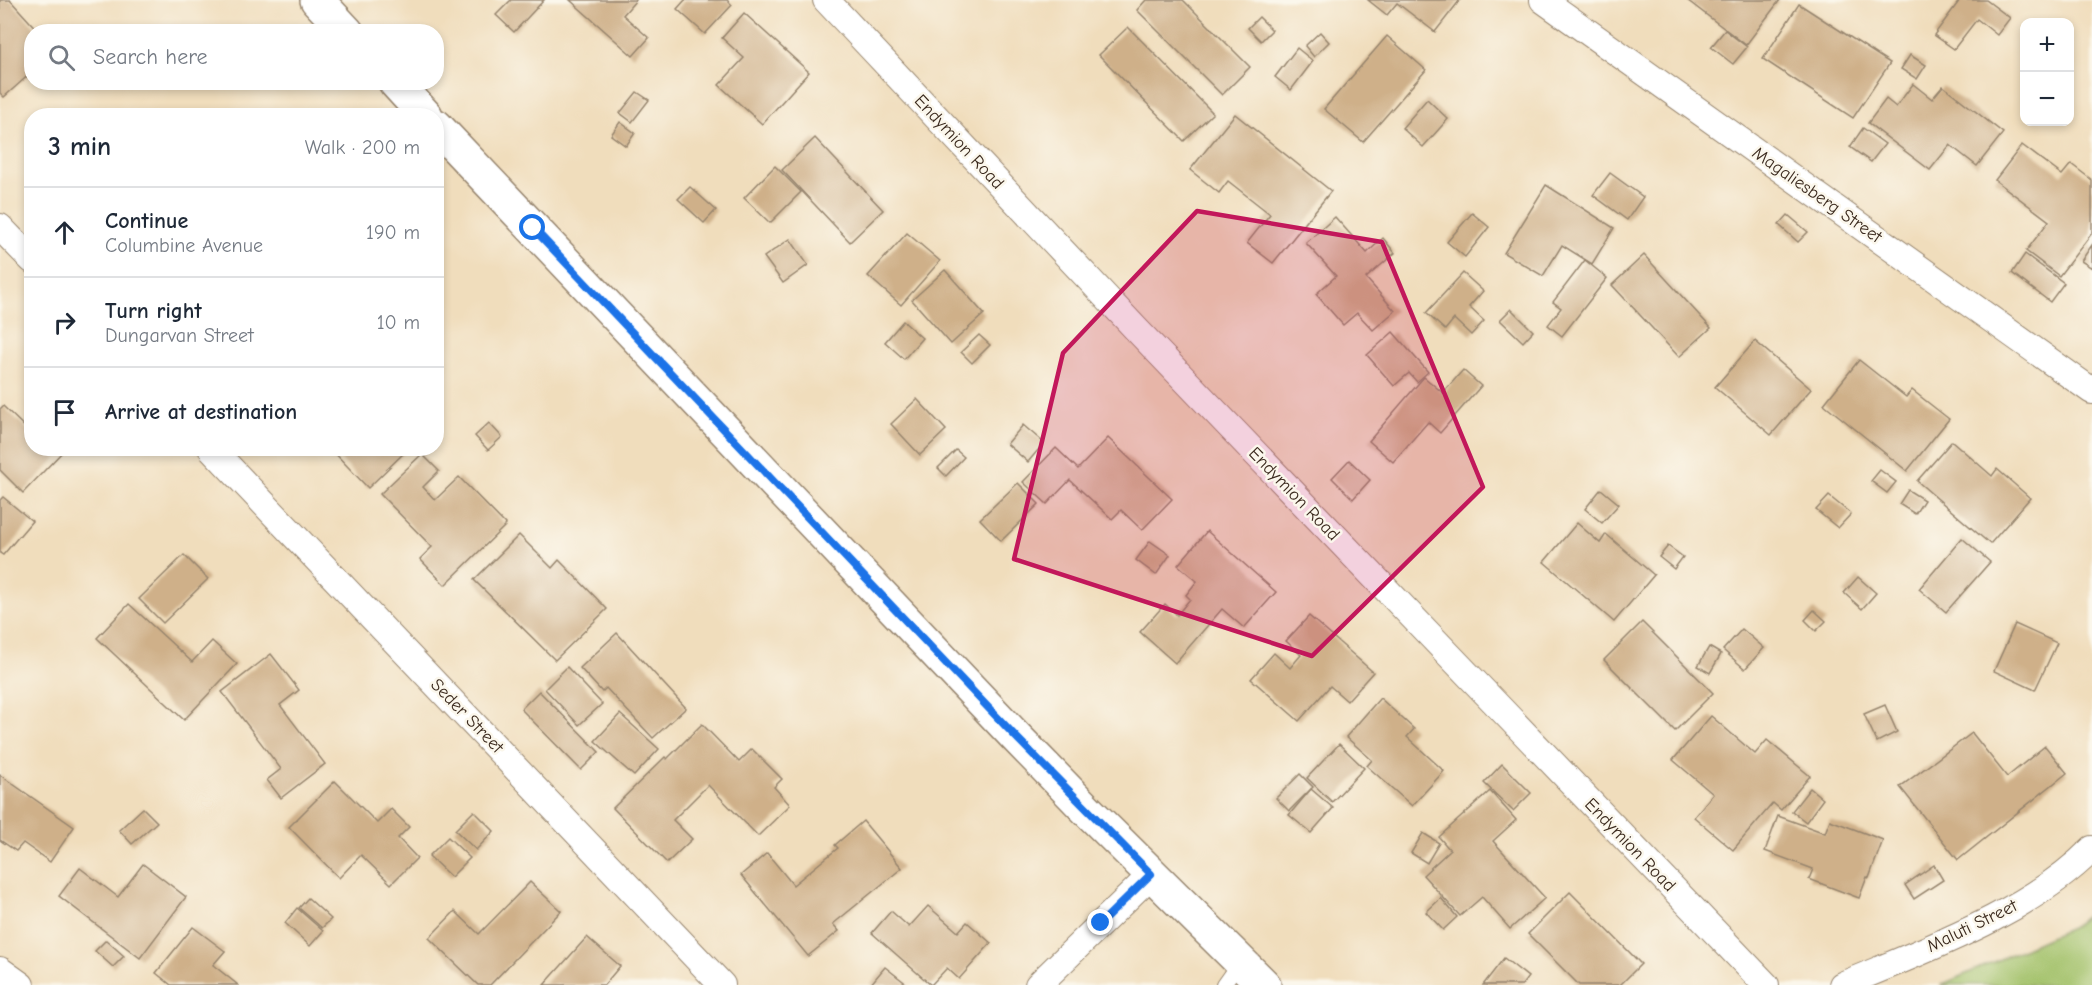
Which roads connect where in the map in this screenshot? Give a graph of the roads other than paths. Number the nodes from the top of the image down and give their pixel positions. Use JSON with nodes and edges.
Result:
{"nodes":[{"id":1,"x":317,"y":0,"type":"edge"},
{"id":2,"x":826,"y":0,"type":"edge"},
{"id":3,"x":1543,"y":0,"type":"edge"},
{"id":4,"x":340,"y":24,"type":"edge"},
{"id":5,"x":402,"y":90,"type":"edge"},
{"id":6,"x":419,"y":108,"type":"edge"},
{"id":7,"x":444,"y":134,"type":"edge"},
{"id":8,"x":0,"y":227,"type":"edge"},
{"id":9,"x":24,"y":252,"type":"edge"},
{"id":10,"x":2092,"y":391,"type":"edge"},
{"id":11,"x":219,"y":456,"type":"edge"},
{"id":12,"x":2092,"y":849,"type":"edge"},
{"id":13,"x":1151,"y":874,"type":"junction"},
{"id":14,"x":0,"y":970,"type":"edge"},
{"id":15,"x":1231,"y":973,"type":"edge"},
{"id":16,"x":21,"y":985,"type":"edge"},
{"id":17,"x":722,"y":985,"type":"edge"},
{"id":18,"x":1038,"y":985,"type":"edge"},
{"id":19,"x":1264,"y":985,"type":"edge"},
{"id":20,"x":1766,"y":985,"type":"edge"},
{"id":21,"x":1842,"y":985,"type":"edge"}],
"edges":[{"from":1,"to":4,"type":"main road"},
{"from":2,"to":20,"type":"street","name":"Endymion Road"},
{"from":3,"to":10,"type":"street","name":"Magaliesberg Street"},
{"from":5,"to":6,"type":"main road"},
{"from":7,"to":13,"type":"main road"},
{"from":8,"to":9,"type":"street"},
{"from":11,"to":17,"type":"street","name":"Seder Street"},
{"from":12,"to":21,"type":"street","name":"Maluti Street"},
{"from":13,"to":15,"type":"main road"},
{"from":13,"to":18,"type":"street"},
{"from":14,"to":16,"type":"street"},
{"from":15,"to":19,"type":"main road"}]}
